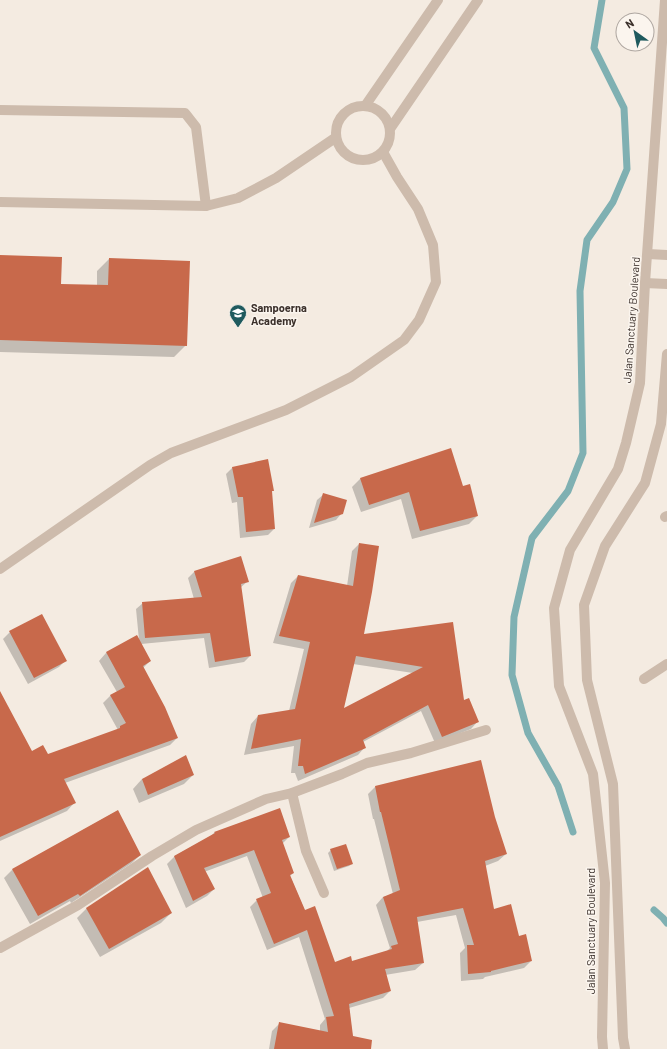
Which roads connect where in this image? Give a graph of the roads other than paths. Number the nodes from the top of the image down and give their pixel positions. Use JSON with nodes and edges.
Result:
{"nodes":[{"id":1,"x":438,"y":0,"type":"edge"},
{"id":2,"x":478,"y":0,"type":"edge"},
{"id":3,"x":665,"y":0,"type":"edge"},
{"id":4,"x":365,"y":106,"type":"junction"},
{"id":5,"x":0,"y":110,"type":"edge"},
{"id":6,"x":390,"y":129,"type":"junction"},
{"id":7,"x":335,"y":138,"type":"junction"},
{"id":8,"x":383,"y":152,"type":"junction"},
{"id":9,"x":0,"y":202,"type":"edge"},
{"id":10,"x":206,"y":206,"type":"junction"},
{"id":11,"x":648,"y":254,"type":"junction"},
{"id":12,"x":667,"y":255,"type":"edge"},
{"id":13,"x":645,"y":283,"type":"junction"},
{"id":14,"x":667,"y":284,"type":"edge"},
{"id":15,"x":667,"y":354,"type":"edge"},
{"id":16,"x":0,"y":568,"type":"edge"},
{"id":17,"x":667,"y":664,"type":"edge"},
{"id":18,"x":644,"y":679,"type":"dead end"},
{"id":19,"x":486,"y":730,"type":"dead end"},
{"id":20,"x":292,"y":793,"type":"junction"},
{"id":21,"x":324,"y":893,"type":"dead end"},
{"id":22,"x":0,"y":948,"type":"edge"},
{"id":23,"x":603,"y":1049,"type":"edge"},
{"id":24,"x":625,"y":1049,"type":"edge"}],
"edges":[{"from":1,"to":4,"type":"street"},
{"from":2,"to":6,"type":"street"},
{"from":3,"to":11,"type":"street","name":"Jalan Sanctuary Boulevard"},
{"from":4,"to":6,"type":"street"},
{"from":4,"to":7,"type":"street"},
{"from":5,"to":10,"type":"street"},
{"from":6,"to":8,"type":"street"},
{"from":7,"to":8,"type":"street"},
{"from":7,"to":10,"type":"street"},
{"from":8,"to":16,"type":"street"},
{"from":9,"to":10,"type":"street"},
{"from":11,"to":12,"type":"street"},
{"from":11,"to":13,"type":"street","name":"Jalan Sanctuary Boulevard"},
{"from":13,"to":14,"type":"street"},
{"from":13,"to":23,"type":"street","name":"Jalan Sanctuary Boulevard"},
{"from":15,"to":24,"type":"street"},
{"from":17,"to":18,"type":"street"},
{"from":19,"to":20,"type":"street"},
{"from":20,"to":21,"type":"street"},
{"from":20,"to":22,"type":"street"}]}
